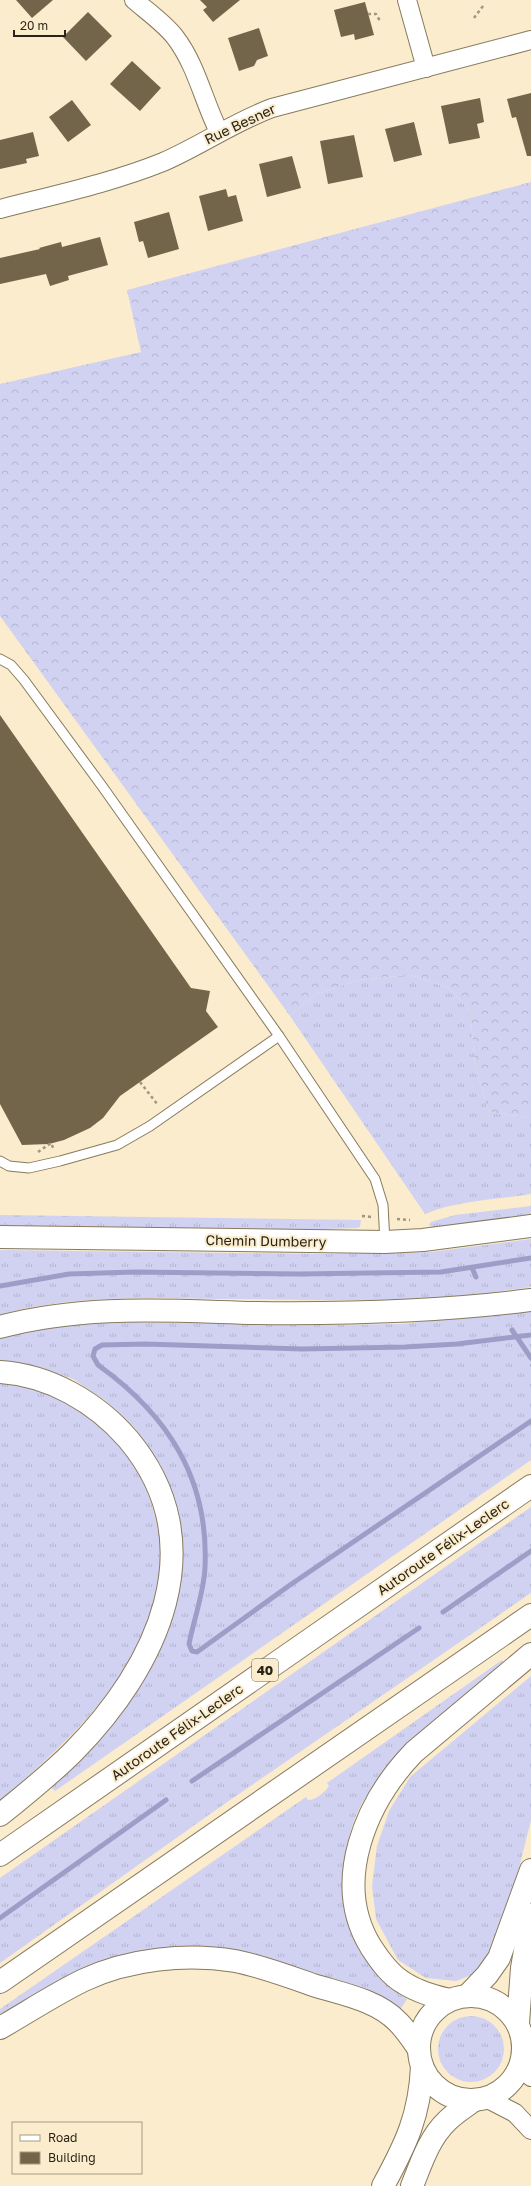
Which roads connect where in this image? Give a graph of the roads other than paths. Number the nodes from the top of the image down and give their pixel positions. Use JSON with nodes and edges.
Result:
{"nodes":[{"id":1,"x":134,"y":0,"type":"edge"},
{"id":2,"x":407,"y":0,"type":"edge"},
{"id":3,"x":531,"y":40,"type":"edge"},
{"id":4,"x":426,"y":68,"type":"junction"},
{"id":5,"x":219,"y":132,"type":"junction"},
{"id":6,"x":0,"y":209,"type":"edge"},
{"id":7,"x":0,"y":659,"type":"edge"},
{"id":8,"x":279,"y":1036,"type":"junction"},
{"id":9,"x":0,"y":1161,"type":"edge"},
{"id":10,"x":531,"y":1226,"type":"edge"},
{"id":11,"x":0,"y":1237,"type":"edge"},
{"id":12,"x":385,"y":1242,"type":"junction"},
{"id":13,"x":531,"y":1300,"type":"edge"},
{"id":14,"x":0,"y":1327,"type":"edge"},
{"id":15,"x":0,"y":1372,"type":"edge"},
{"id":16,"x":531,"y":1486,"type":"edge"},
{"id":17,"x":531,"y":1615,"type":"edge"},
{"id":18,"x":531,"y":1654,"type":"edge"},
{"id":19,"x":0,"y":1815,"type":"edge"},
{"id":20,"x":0,"y":1854,"type":"edge"},
{"id":21,"x":531,"y":1870,"type":"edge"},
{"id":22,"x":531,"y":1915,"type":"edge"},
{"id":23,"x":0,"y":1982,"type":"edge"},
{"id":24,"x":458,"y":1998,"type":"junction"},
{"id":25,"x":518,"y":2023,"type":"junction"},
{"id":26,"x":0,"y":2028,"type":"edge"},
{"id":27,"x":523,"y":2056,"type":"junction"},
{"id":28,"x":420,"y":2057,"type":"junction"},
{"id":29,"x":531,"y":2077,"type":"edge"},
{"id":30,"x":480,"y":2099,"type":"junction"},
{"id":31,"x":531,"y":2130,"type":"edge"},
{"id":32,"x":383,"y":2186,"type":"edge"},
{"id":33,"x":412,"y":2186,"type":"edge"}],
"edges":[{"from":1,"to":5,"type":"street"},
{"from":2,"to":4,"type":"street"},
{"from":3,"to":4,"type":"street","name":"Rue Besner"},
{"from":4,"to":5,"type":"street","name":"Rue Besner"},
{"from":5,"to":6,"type":"street","name":"Rue Besner"},
{"from":7,"to":8,"type":"lane"},
{"from":8,"to":9,"type":"lane"},
{"from":8,"to":12,"type":"lane"},
{"from":10,"to":12,"type":"main road","name":"Chemin Dumberry"},
{"from":11,"to":12,"type":"main road","name":"Chemin Dumberry"},
{"from":13,"to":14,"type":"main road"},
{"from":15,"to":19,"type":"main road"},
{"from":16,"to":20,"type":"main road","name":"Autoroute Félix-Leclerc","number":"40"},
{"from":17,"to":23,"type":"main road"},
{"from":18,"to":24,"type":"main road"},
{"from":21,"to":24,"type":"main road"},
{"from":22,"to":25,"type":"main road"},
{"from":24,"to":25,"type":"main road"},
{"from":24,"to":28,"type":"main road"},
{"from":25,"to":27,"type":"main road"},
{"from":26,"to":28,"type":"main road"},
{"from":27,"to":29,"type":"street"},
{"from":27,"to":30,"type":"main road"},
{"from":28,"to":30,"type":"main road"},
{"from":28,"to":32,"type":"main road"},
{"from":30,"to":31,"type":"street"},
{"from":30,"to":33,"type":"main road"}]}
